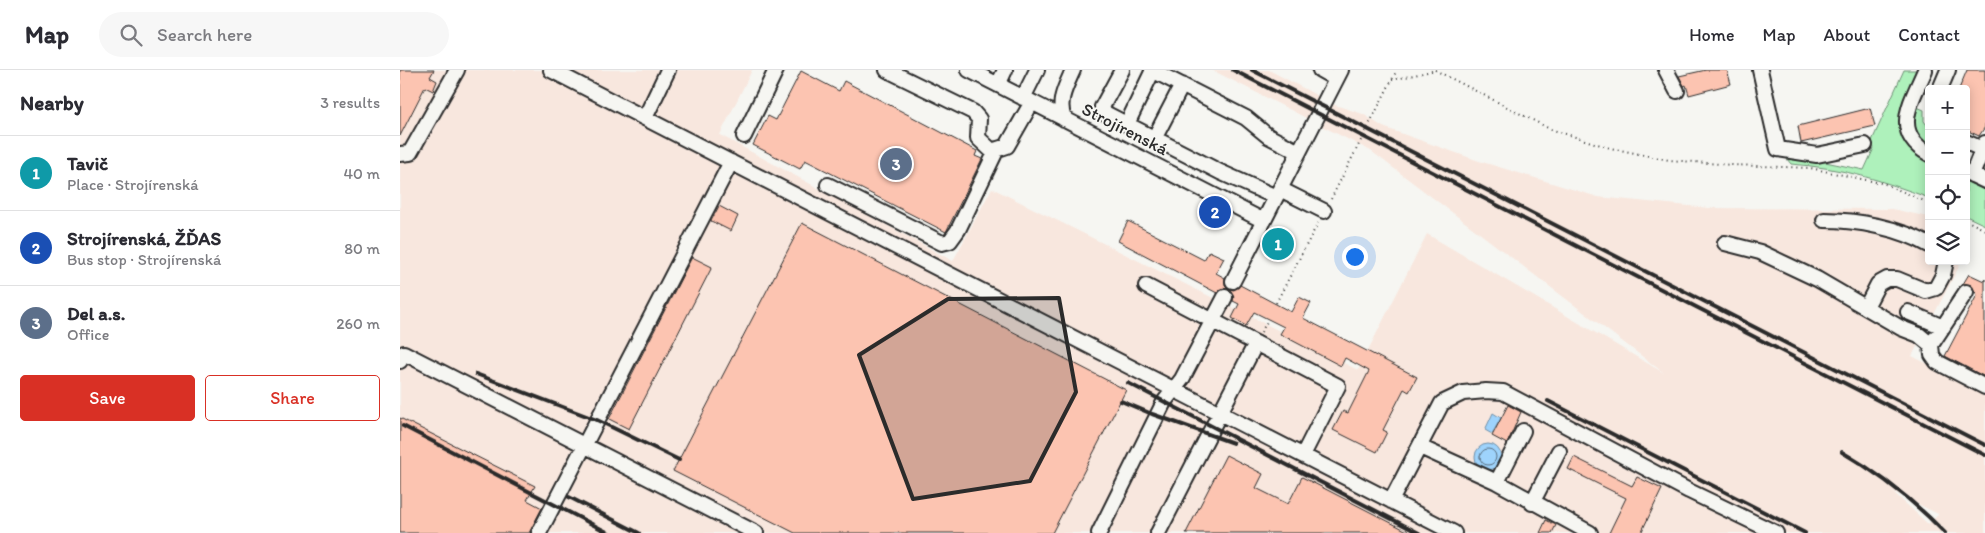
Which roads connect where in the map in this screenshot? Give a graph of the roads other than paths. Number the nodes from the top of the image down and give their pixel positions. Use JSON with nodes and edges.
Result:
{"nodes":[{"id":1,"x":457,"y":70,"type":"edge"},
{"id":2,"x":551,"y":70,"type":"edge"},
{"id":3,"x":668,"y":70,"type":"edge"},
{"id":4,"x":776,"y":70,"type":"edge"},
{"id":5,"x":887,"y":70,"type":"edge"},
{"id":6,"x":1005,"y":70,"type":"edge"},
{"id":7,"x":1038,"y":70,"type":"edge"},
{"id":8,"x":1073,"y":70,"type":"edge"},
{"id":9,"x":1122,"y":70,"type":"edge"},
{"id":10,"x":1153,"y":70,"type":"edge"},
{"id":11,"x":1320,"y":70,"type":"edge"},
{"id":12,"x":1666,"y":70,"type":"edge"},
{"id":13,"x":1760,"y":70,"type":"edge"},
{"id":14,"x":1925,"y":70,"type":"edge"},
{"id":15,"x":1948,"y":70,"type":"edge"},
{"id":16,"x":972,"y":71,"type":"edge"},
{"id":17,"x":1339,"y":74,"type":"edge"},
{"id":18,"x":998,"y":85,"type":"junction"},
{"id":19,"x":1182,"y":85,"type":"junction"},
{"id":20,"x":1942,"y":85,"type":"edge"},
{"id":21,"x":1677,"y":91,"type":"dead end"},
{"id":22,"x":1028,"y":100,"type":"junction"},
{"id":23,"x":645,"y":118,"type":"junction"},
{"id":24,"x":1064,"y":119,"type":"junction"},
{"id":25,"x":1126,"y":124,"type":"junction"},
{"id":26,"x":744,"y":136,"type":"dead end"},
{"id":27,"x":1154,"y":138,"type":"junction"},
{"id":28,"x":1970,"y":143,"type":"edge"},
{"id":29,"x":1865,"y":145,"type":"dead end"},
{"id":30,"x":1983,"y":146,"type":"edge"},
{"id":31,"x":997,"y":149,"type":"junction"},
{"id":32,"x":1299,"y":152,"type":"junction"},
{"id":33,"x":1925,"y":152,"type":"edge"},
{"id":34,"x":400,"y":154,"type":"edge"},
{"id":35,"x":731,"y":162,"type":"junction"},
{"id":36,"x":1970,"y":171,"type":"edge"},
{"id":37,"x":1970,"y":174,"type":"edge"},
{"id":38,"x":1985,"y":181,"type":"edge"},
{"id":39,"x":828,"y":185,"type":"dead end"},
{"id":40,"x":1278,"y":193,"type":"junction"},
{"id":41,"x":1324,"y":211,"type":"road end"},
{"id":42,"x":1824,"y":220,"type":"dead end"},
{"id":43,"x":1264,"y":221,"type":"junction"},
{"id":44,"x":1725,"y":243,"type":"dead end"},
{"id":45,"x":1925,"y":243,"type":"edge"},
{"id":46,"x":1945,"y":265,"type":"edge"},
{"id":47,"x":1233,"y":281,"type":"dead end"},
{"id":48,"x":1146,"y":286,"type":"dead end"},
{"id":49,"x":1966,"y":292,"type":"dead end"},
{"id":50,"x":1225,"y":297,"type":"dead end"},
{"id":51,"x":1866,"y":307,"type":"junction"},
{"id":52,"x":1908,"y":312,"type":"dead end"},
{"id":53,"x":1213,"y":321,"type":"junction"},
{"id":54,"x":1943,"y":327,"type":"junction"},
{"id":55,"x":1256,"y":343,"type":"junction"},
{"id":56,"x":1931,"y":345,"type":"junction"},
{"id":57,"x":401,"y":355,"type":"edge"},
{"id":58,"x":1985,"y":387,"type":"edge"},
{"id":59,"x":1174,"y":389,"type":"junction"},
{"id":60,"x":1220,"y":413,"type":"junction"},
{"id":61,"x":1523,"y":430,"type":"dead end"},
{"id":62,"x":584,"y":444,"type":"junction"},
{"id":63,"x":1420,"y":447,"type":"junction"},
{"id":64,"x":1559,"y":451,"type":"dead end"},
{"id":65,"x":1302,"y":455,"type":"junction"},
{"id":66,"x":1497,"y":482,"type":"junction"},
{"id":67,"x":1391,"y":501,"type":"junction"},
{"id":68,"x":1532,"y":503,"type":"junction"},
{"id":69,"x":539,"y":533,"type":"edge"},
{"id":70,"x":756,"y":533,"type":"edge"},
{"id":71,"x":1099,"y":533,"type":"edge"},
{"id":72,"x":1158,"y":533,"type":"edge"},
{"id":73,"x":1454,"y":533,"type":"edge"},
{"id":74,"x":1590,"y":533,"type":"edge"},
{"id":75,"x":1776,"y":533,"type":"edge"}],
"edges":[{"from":1,"to":34,"type":"street"},
{"from":2,"to":23,"type":"street"},
{"from":3,"to":23,"type":"street"},
{"from":4,"to":26,"type":"street"},
{"from":5,"to":31,"type":"street"},
{"from":6,"to":18,"type":"street"},
{"from":7,"to":22,"type":"street"},
{"from":8,"to":24,"type":"street"},
{"from":9,"to":25,"type":"street"},
{"from":10,"to":19,"type":"street"},
{"from":10,"to":25,"type":"street"},
{"from":11,"to":17,"type":"street"},
{"from":12,"to":21,"type":"street"},
{"from":13,"to":29,"type":"street"},
{"from":14,"to":33,"type":"street"},
{"from":15,"to":20,"type":"street"},
{"from":16,"to":18,"type":"street","name":"Strojírenská"},
{"from":17,"to":32,"type":"street"},
{"from":18,"to":22,"type":"street","name":"Strojírenská"},
{"from":19,"to":27,"type":"street"},
{"from":19,"to":32,"type":"street"},
{"from":22,"to":24,"type":"street","name":"Strojírenská"},
{"from":22,"to":31,"type":"street"},
{"from":23,"to":35,"type":"street"},
{"from":24,"to":43,"type":"street","name":"Strojírenská"},
{"from":25,"to":27,"type":"street"},
{"from":27,"to":40,"type":"street"},
{"from":28,"to":30,"type":"street"},
{"from":30,"to":36,"type":"street"},
{"from":31,"to":39,"type":"street"},
{"from":32,"to":40,"type":"street"},
{"from":35,"to":59,"type":"street"},
{"from":35,"to":62,"type":"street"},
{"from":37,"to":38,"type":"street"},
{"from":40,"to":41,"type":"street"},
{"from":40,"to":43,"type":"street"},
{"from":42,"to":45,"type":"street"},
{"from":43,"to":47,"type":"street"},
{"from":44,"to":51,"type":"street"},
{"from":46,"to":51,"type":"street"},
{"from":48,"to":53,"type":"street"},
{"from":49,"to":54,"type":"street"},
{"from":50,"to":53,"type":"street"},
{"from":51,"to":56,"type":"street"},
{"from":52,"to":54,"type":"street"},
{"from":53,"to":55,"type":"street"},
{"from":53,"to":59,"type":"street"},
{"from":54,"to":56,"type":"street"},
{"from":55,"to":60,"type":"street"},
{"from":55,"to":65,"type":"street"},
{"from":56,"to":58,"type":"street"},
{"from":57,"to":62,"type":"street"},
{"from":59,"to":60,"type":"street"},
{"from":59,"to":71,"type":"street"},
{"from":60,"to":65,"type":"street"},
{"from":60,"to":72,"type":"street"},
{"from":61,"to":66,"type":"street"},
{"from":62,"to":69,"type":"street"},
{"from":62,"to":70,"type":"street"},
{"from":63,"to":66,"type":"street"},
{"from":63,"to":67,"type":"street"},
{"from":63,"to":75,"type":"street"},
{"from":64,"to":68,"type":"street"},
{"from":65,"to":67,"type":"street"},
{"from":66,"to":68,"type":"street"},
{"from":67,"to":73,"type":"street"},
{"from":68,"to":74,"type":"street"}]}
